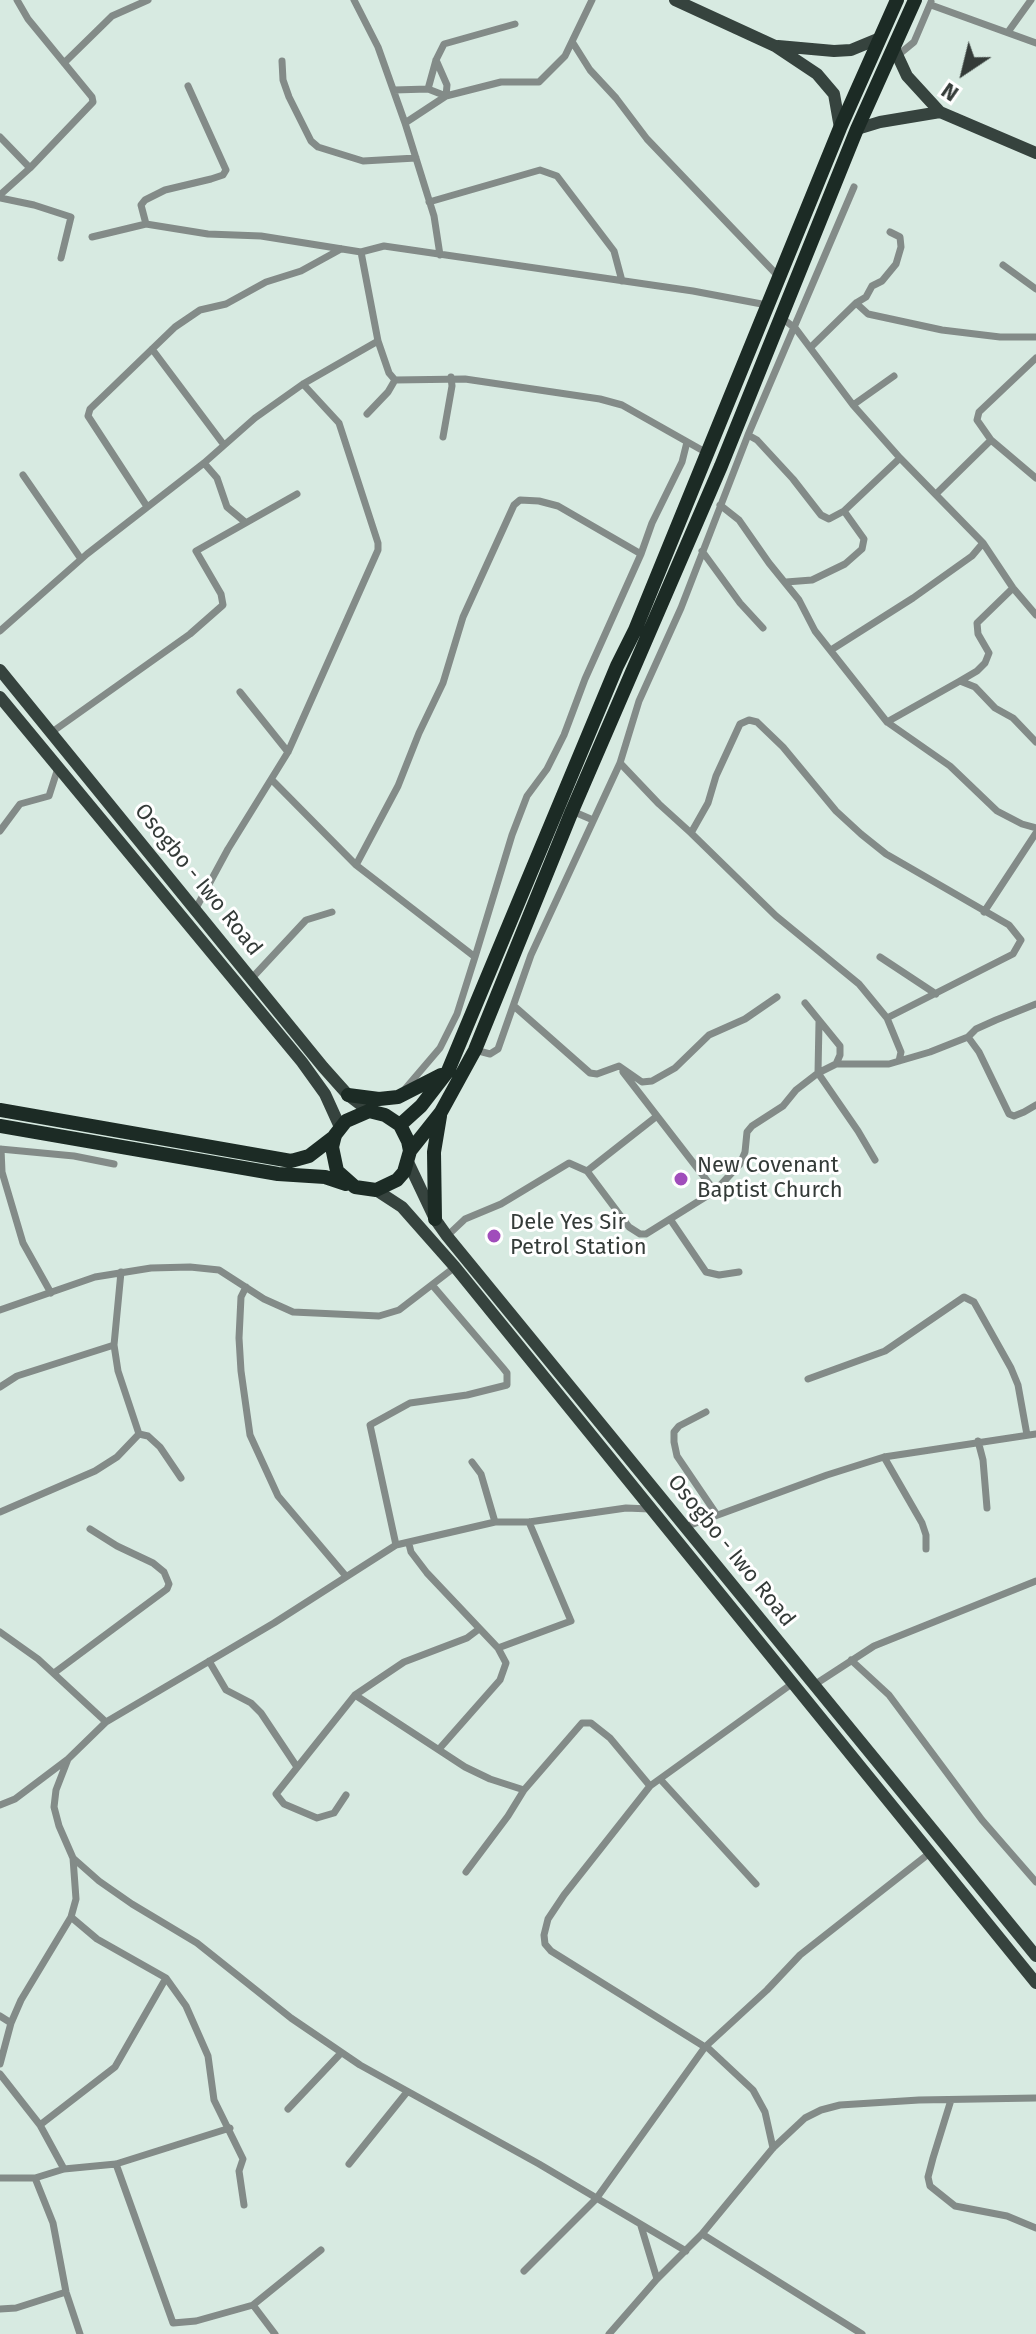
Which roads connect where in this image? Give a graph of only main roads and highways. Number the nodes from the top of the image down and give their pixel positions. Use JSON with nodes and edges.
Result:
{"nodes":[{"id":1,"x":675,"y":0,"type":"edge"},
{"id":2,"x":897,"y":0,"type":"edge"},
{"id":3,"x":915,"y":0,"type":"edge"},
{"id":4,"x":880,"y":38,"type":"junction"},
{"id":5,"x":775,"y":46,"type":"junction"},
{"id":6,"x":895,"y":52,"type":"junction"},
{"id":7,"x":940,"y":112,"type":"junction"},
{"id":8,"x":840,"y":128,"type":"junction"},
{"id":9,"x":857,"y":129,"type":"junction"},
{"id":10,"x":1036,"y":153,"type":"edge"},
{"id":11,"x":617,"y":666,"type":"junction"},
{"id":12,"x":0,"y":670,"type":"edge"},
{"id":13,"x":633,"y":671,"type":"junction"},
{"id":14,"x":0,"y":697,"type":"edge"},
{"id":15,"x":448,"y":1071,"type":"junction"},
{"id":16,"x":348,"y":1095,"type":"junction"},
{"id":17,"x":0,"y":1110,"type":"edge"},
{"id":18,"x":369,"y":1111,"type":"junction"},
{"id":19,"x":441,"y":1112,"type":"junction"},
{"id":20,"x":400,"y":1125,"type":"junction"},
{"id":21,"x":0,"y":1126,"type":"edge"},
{"id":22,"x":338,"y":1131,"type":"junction"},
{"id":23,"x":409,"y":1156,"type":"junction"},
{"id":24,"x":355,"y":1187,"type":"junction"},
{"id":25,"x":376,"y":1190,"type":"junction"},
{"id":26,"x":435,"y":1219,"type":"junction"},
{"id":27,"x":1036,"y":1956,"type":"edge"},
{"id":28,"x":1036,"y":1983,"type":"edge"}],
"edges":[{"from":1,"to":5,"type":"main road"},
{"from":2,"to":4,"type":"highway"},
{"from":3,"to":6,"type":"highway"},
{"from":4,"to":5,"type":"main road"},
{"from":4,"to":8,"type":"highway"},
{"from":5,"to":8,"type":"main road"},
{"from":6,"to":7,"type":"main road"},
{"from":6,"to":9,"type":"highway"},
{"from":7,"to":9,"type":"main road"},
{"from":7,"to":10,"type":"main road"},
{"from":8,"to":11,"type":"highway"},
{"from":9,"to":13,"type":"highway"},
{"from":11,"to":13,"type":"highway"},
{"from":11,"to":15,"type":"highway"},
{"from":12,"to":16,"type":"main road","name":"Osogbo - Iwo Road"},
{"from":13,"to":19,"type":"highway"},
{"from":14,"to":22,"type":"main road","name":"Osogbo - Iwo Road"},
{"from":15,"to":16,"type":"highway"},
{"from":15,"to":20,"type":"highway"},
{"from":16,"to":18,"type":"main road","name":"Osogbo - Iwo Road"},
{"from":17,"to":22,"type":"highway"},
{"from":18,"to":20,"type":"highway"},
{"from":18,"to":22,"type":"highway"},
{"from":19,"to":23,"type":"highway"},
{"from":19,"to":26,"type":"highway"},
{"from":20,"to":23,"type":"highway"},
{"from":21,"to":24,"type":"highway"},
{"from":22,"to":24,"type":"highway"},
{"from":23,"to":25,"type":"highway"},
{"from":23,"to":26,"type":"main road","name":"Osogbo - Iwo Road"},
{"from":24,"to":25,"type":"highway"},
{"from":25,"to":28,"type":"main road","name":"Osogbo - Iwo Road"},
{"from":26,"to":27,"type":"main road","name":"Osogbo - Iwo Road"}]}
